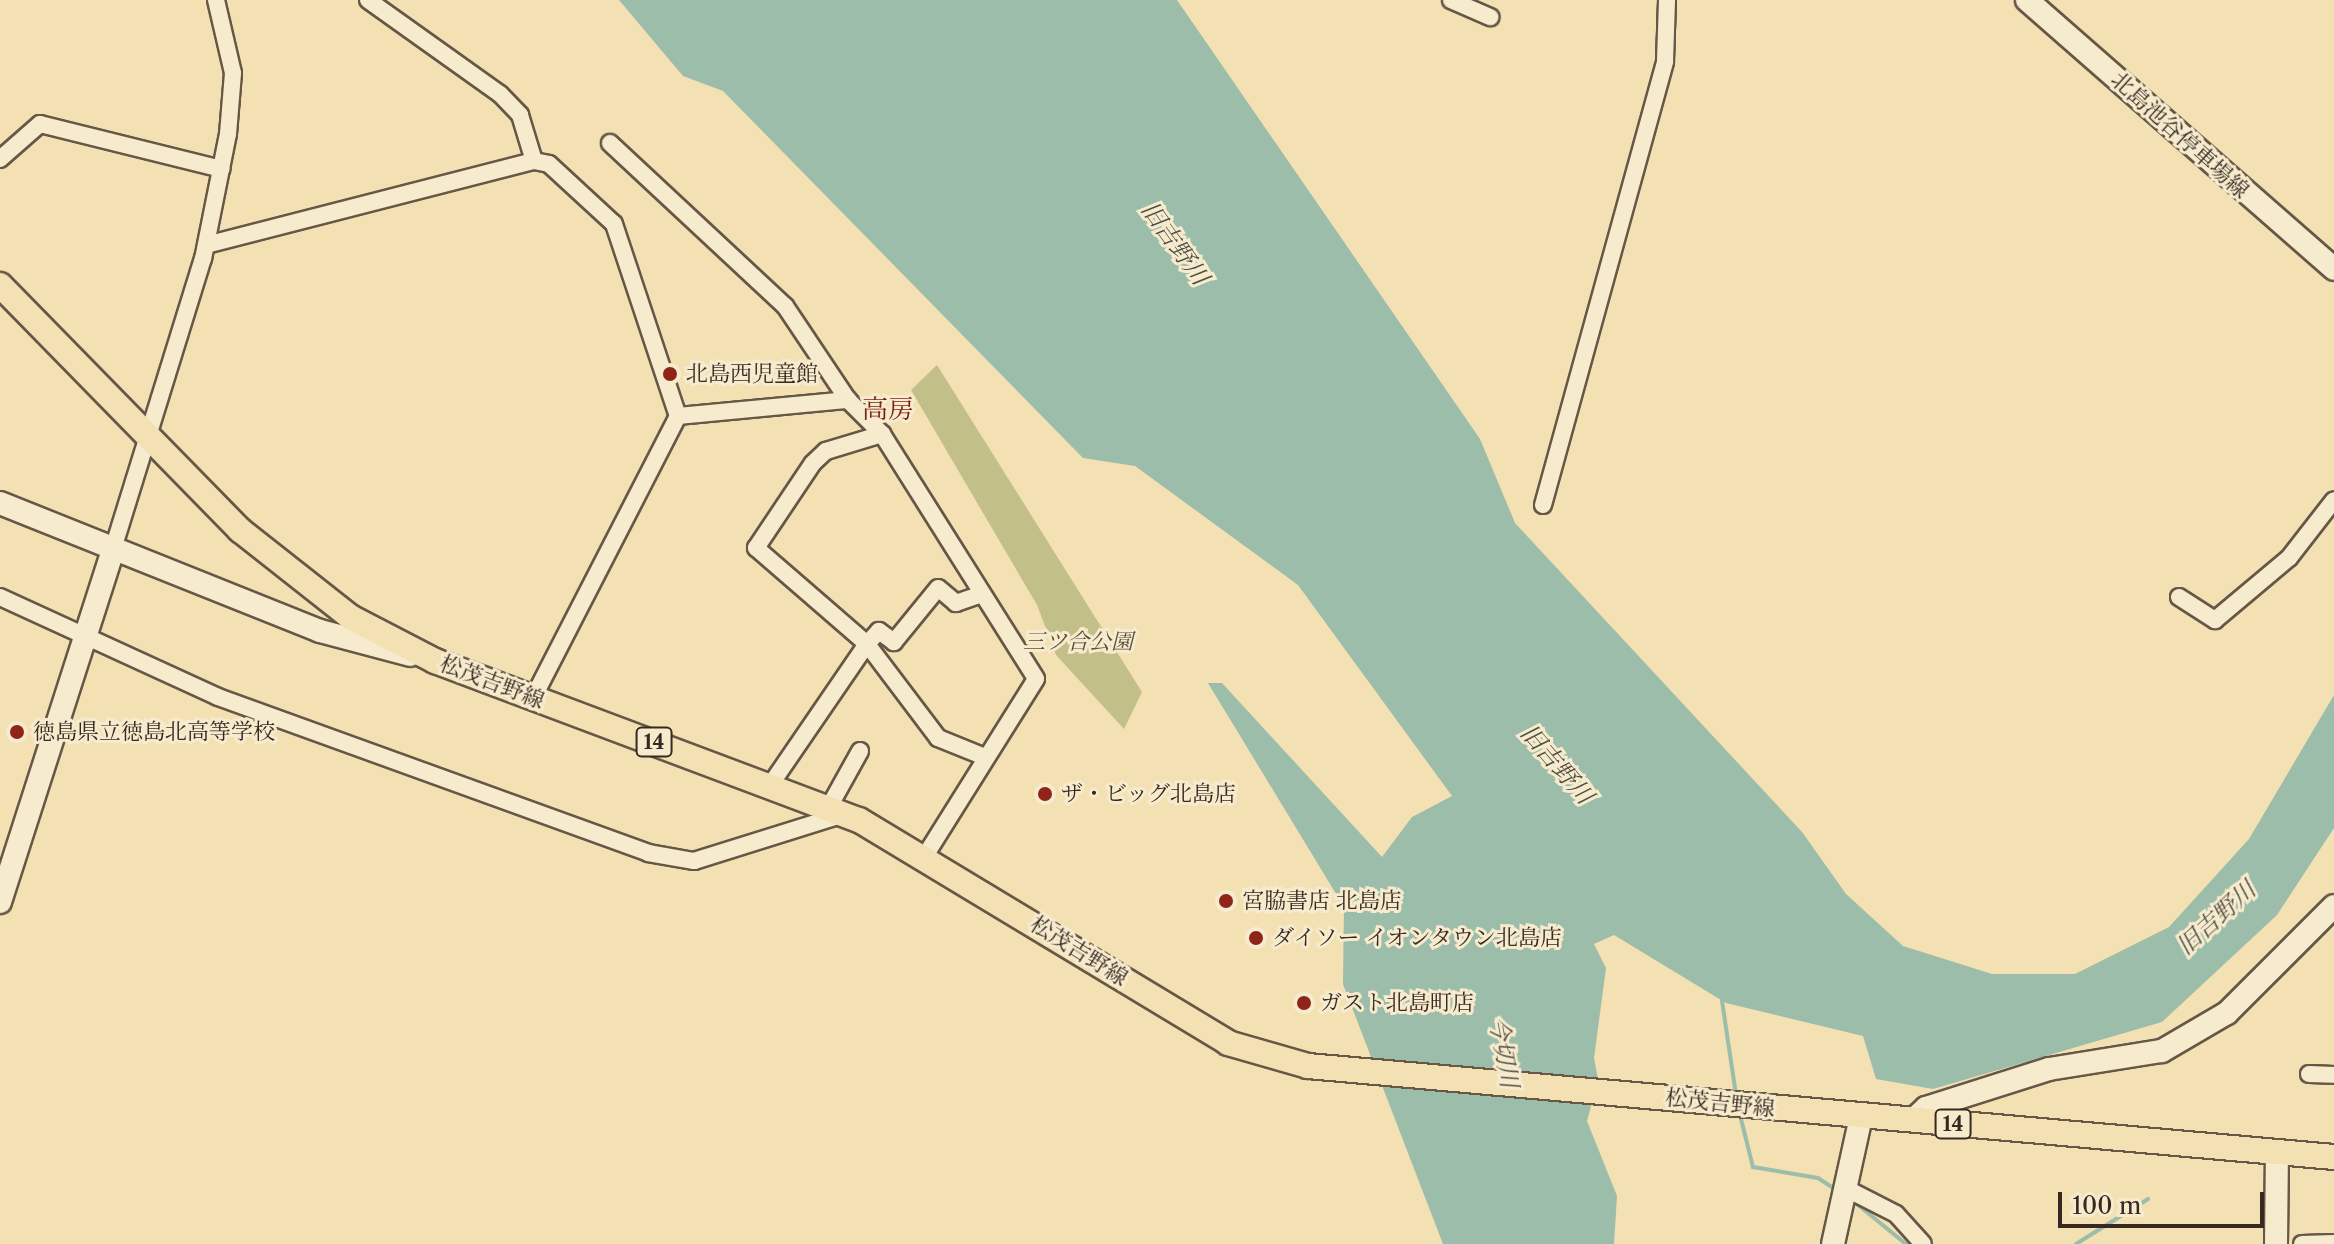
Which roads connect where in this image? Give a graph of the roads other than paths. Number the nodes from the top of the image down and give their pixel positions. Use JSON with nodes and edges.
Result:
{"nodes":[{"id":1,"x":216,"y":0,"type":"edge"},
{"id":2,"x":368,"y":0,"type":"edge"},
{"id":3,"x":1451,"y":0,"type":"edge"},
{"id":4,"x":1667,"y":0,"type":"edge"},
{"id":5,"x":2027,"y":0,"type":"edge"},
{"id":6,"x":1490,"y":17,"type":"dead end"},
{"id":7,"x":610,"y":143,"type":"dead end"},
{"id":8,"x":0,"y":159,"type":"edge"},
{"id":9,"x":534,"y":161,"type":"junction"},
{"id":10,"x":222,"y":169,"type":"junction"},
{"id":11,"x":206,"y":245,"type":"junction"},
{"id":12,"x":2334,"y":269,"type":"edge"},
{"id":13,"x":0,"y":285,"type":"edge"},
{"id":14,"x":848,"y":400,"type":"junction"},
{"id":15,"x":678,"y":416,"type":"junction"},
{"id":16,"x":882,"y":434,"type":"junction"},
{"id":17,"x":149,"y":438,"type":"junction"},
{"id":18,"x":2334,"y":500,"type":"edge"},
{"id":19,"x":0,"y":503,"type":"edge"},
{"id":20,"x":1543,"y":505,"type":"dead end"},
{"id":21,"x":113,"y":549,"type":"junction"},
{"id":22,"x":982,"y":594,"type":"junction"},
{"id":23,"x":0,"y":597,"type":"edge"},
{"id":24,"x":2179,"y":597,"type":"dead end"},
{"id":25,"x":85,"y":640,"type":"junction"},
{"id":26,"x":867,"y":644,"type":"junction"},
{"id":27,"x":435,"y":661,"type":"junction"},
{"id":28,"x":533,"y":698,"type":"junction"},
{"id":29,"x":860,"y":751,"type":"dead end"},
{"id":30,"x":985,"y":757,"type":"junction"},
{"id":31,"x":771,"y":784,"type":"junction"},
{"id":32,"x":837,"y":811,"type":"junction"},
{"id":33,"x":925,"y":856,"type":"junction"},
{"id":34,"x":0,"y":902,"type":"edge"},
{"id":35,"x":2334,"y":906,"type":"edge"},
{"id":36,"x":2309,"y":1074,"type":"dead end"},
{"id":37,"x":2334,"y":1075,"type":"edge"},
{"id":38,"x":1861,"y":1117,"type":"junction"},
{"id":39,"x":1913,"y":1120,"type":"junction"},
{"id":40,"x":2277,"y":1152,"type":"junction"},
{"id":41,"x":2334,"y":1157,"type":"edge"},
{"id":42,"x":1845,"y":1188,"type":"junction"},
{"id":43,"x":2334,"y":1243,"type":"edge"},
{"id":44,"x":1833,"y":1244,"type":"edge"},
{"id":45,"x":1923,"y":1244,"type":"edge"},
{"id":46,"x":2276,"y":1244,"type":"edge"},
{"id":47,"x":2302,"y":1244,"type":"edge"}],
"edges":[{"from":1,"to":10,"type":"street"},
{"from":2,"to":9,"type":"street"},
{"from":3,"to":6,"type":"street"},
{"from":4,"to":20,"type":"street"},
{"from":5,"to":12,"type":"main road","name":"北島池谷停車場線"},
{"from":7,"to":14,"type":"street"},
{"from":8,"to":10,"type":"street"},
{"from":9,"to":11,"type":"street"},
{"from":9,"to":15,"type":"street"},
{"from":10,"to":11,"type":"street"},
{"from":11,"to":17,"type":"street"},
{"from":13,"to":17,"type":"main road","name":"松茂吉野線","number":"14"},
{"from":14,"to":15,"type":"street"},
{"from":14,"to":16,"type":"street"},
{"from":15,"to":28,"type":"street"},
{"from":16,"to":22,"type":"street"},
{"from":16,"to":26,"type":"street"},
{"from":17,"to":21,"type":"street"},
{"from":17,"to":27,"type":"main road","name":"松茂吉野線","number":"14"},
{"from":18,"to":24,"type":"street"},
{"from":19,"to":21,"type":"main road"},
{"from":21,"to":25,"type":"main road"},
{"from":21,"to":27,"type":"main road"},
{"from":22,"to":26,"type":"street"},
{"from":22,"to":30,"type":"street"},
{"from":23,"to":25,"type":"street"},
{"from":25,"to":32,"type":"street"},
{"from":25,"to":34,"type":"main road"},
{"from":26,"to":30,"type":"street"},
{"from":26,"to":31,"type":"street"},
{"from":27,"to":28,"type":"main road","name":"松茂吉野線","number":"14"},
{"from":28,"to":31,"type":"main road","name":"松茂吉野線","number":"14"},
{"from":29,"to":32,"type":"street"},
{"from":30,"to":33,"type":"street"},
{"from":31,"to":32,"type":"main road","name":"松茂吉野線","number":"14"},
{"from":32,"to":33,"type":"main road","name":"松茂吉野線","number":"14"},
{"from":33,"to":38,"type":"main road","name":"松茂吉野線","number":"14"},
{"from":35,"to":39,"type":"main road"},
{"from":36,"to":37,"type":"street"},
{"from":38,"to":39,"type":"main road","name":"松茂吉野線","number":"14"},
{"from":38,"to":42,"type":"main road"},
{"from":39,"to":40,"type":"main road","name":"松茂吉野線","number":"14"},
{"from":40,"to":41,"type":"main road","name":"松茂吉野線","number":"14"},
{"from":40,"to":46,"type":"main road"},
{"from":42,"to":44,"type":"main road"},
{"from":42,"to":45,"type":"street"},
{"from":43,"to":47,"type":"street"}]}
